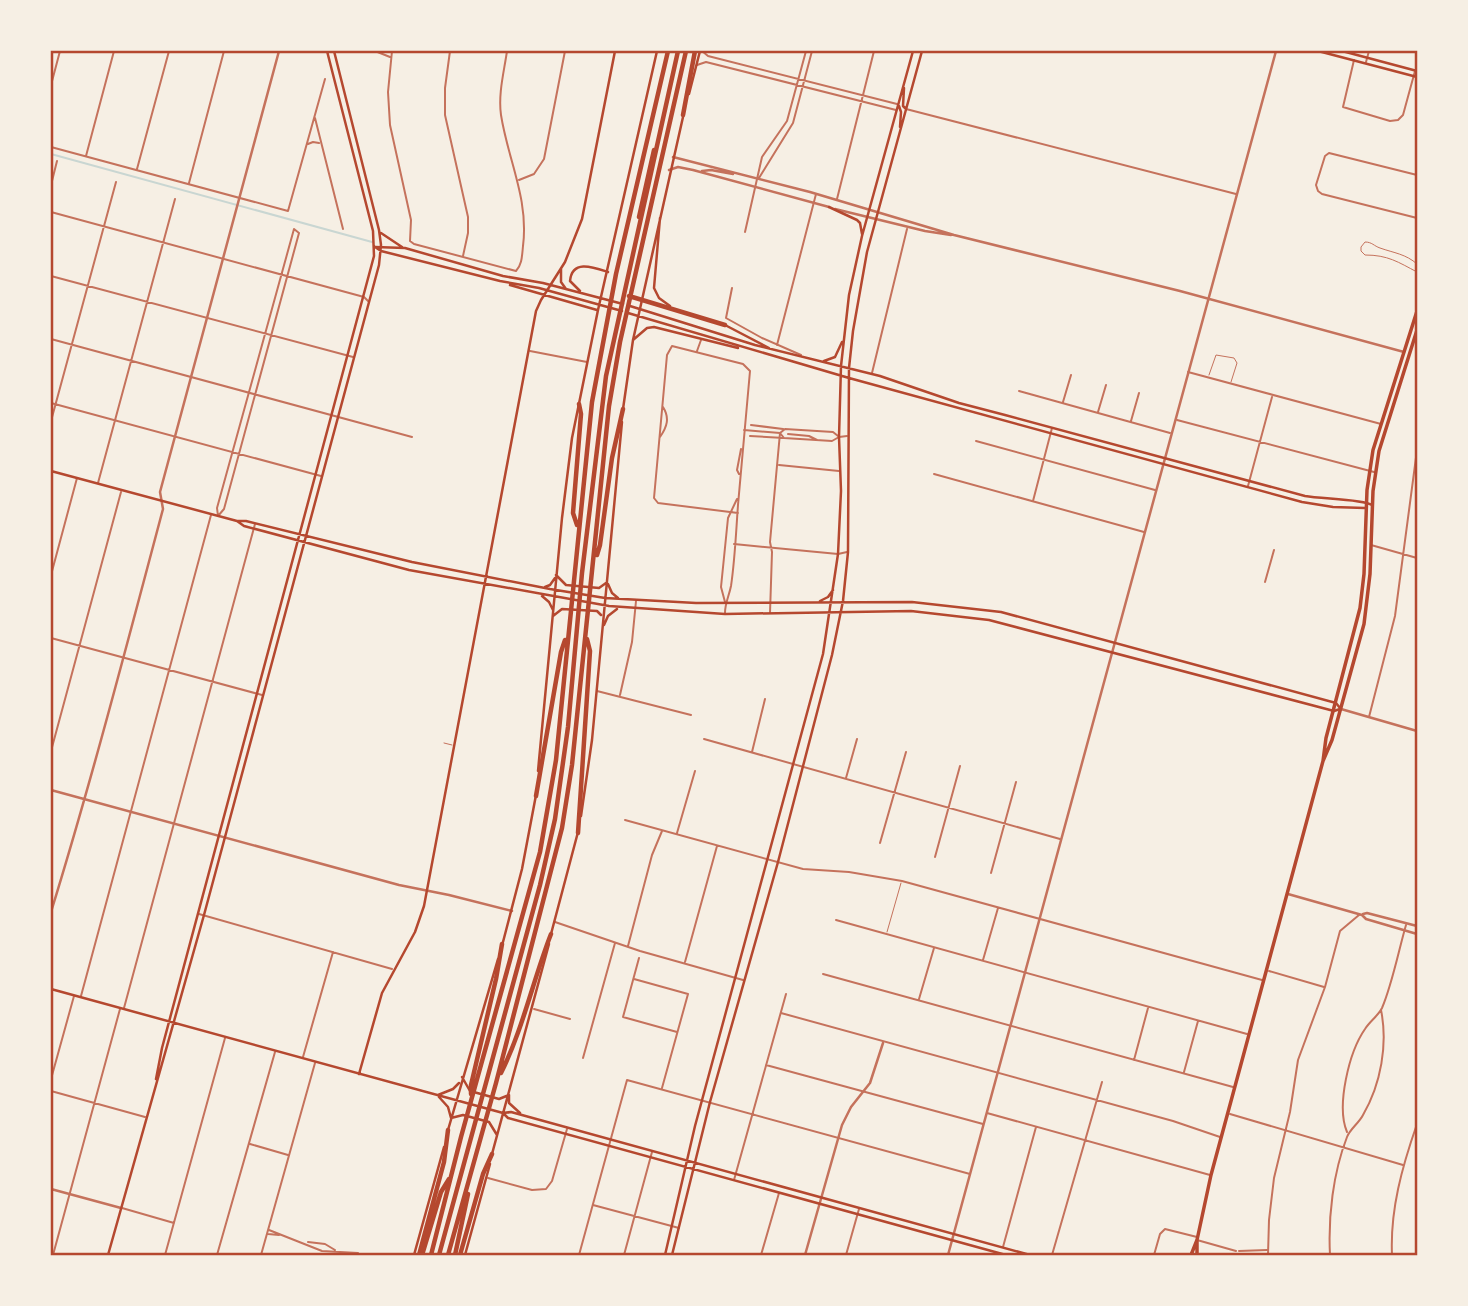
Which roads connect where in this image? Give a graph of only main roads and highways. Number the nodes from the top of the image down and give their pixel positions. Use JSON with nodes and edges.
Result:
{"nodes":[{"id":1,"x":327,"y":51,"type":"edge"},
{"id":2,"x":334,"y":51,"type":"edge"},
{"id":3,"x":615,"y":51,"type":"edge"},
{"id":4,"x":657,"y":51,"type":"edge"},
{"id":5,"x":668,"y":51,"type":"edge"},
{"id":6,"x":678,"y":51,"type":"edge"},
{"id":7,"x":686,"y":51,"type":"edge"},
{"id":8,"x":699,"y":51,"type":"edge"},
{"id":9,"x":913,"y":51,"type":"edge"},
{"id":10,"x":922,"y":51,"type":"edge"},
{"id":11,"x":1318,"y":51,"type":"edge"},
{"id":12,"x":1342,"y":51,"type":"edge"},
{"id":13,"x":1416,"y":70,"type":"edge"},
{"id":14,"x":339,"y":72,"type":"junction"},
{"id":15,"x":333,"y":74,"type":"junction"},
{"id":16,"x":1415,"y":77,"type":"edge"},
{"id":17,"x":904,"y":85,"type":"junction"},
{"id":18,"x":898,"y":104,"type":"junction"},
{"id":19,"x":906,"y":109,"type":"junction"},
{"id":20,"x":683,"y":115,"type":"junction"},
{"id":21,"x":900,"y":130,"type":"junction"},
{"id":22,"x":362,"y":163,"type":"junction"},
{"id":23,"x":356,"y":165,"type":"junction"},
{"id":24,"x":830,"y":207,"type":"road end"},
{"id":25,"x":661,"y":208,"type":"junction"},
{"id":26,"x":379,"y":232,"type":"junction"},
{"id":27,"x":862,"y":236,"type":"junction"},
{"id":28,"x":381,"y":246,"type":"junction"},
{"id":29,"x":375,"y":247,"type":"junction"},
{"id":30,"x":405,"y":248,"type":"junction"},
{"id":31,"x":381,"y":251,"type":"junction"},
{"id":32,"x":463,"y":264,"type":"junction"},
{"id":33,"x":561,"y":269,"type":"junction"},
{"id":34,"x":461,"y":271,"type":"junction"},
{"id":35,"x":608,"y":272,"type":"junction"},
{"id":36,"x":500,"y":281,"type":"junction"},
{"id":37,"x":551,"y":285,"type":"junction"},
{"id":38,"x":624,"y":285,"type":"junction"},
{"id":39,"x":566,"y":289,"type":"junction"},
{"id":40,"x":547,"y":290,"type":"junction"},
{"id":41,"x":583,"y":293,"type":"junction"},
{"id":42,"x":544,"y":295,"type":"junction"},
{"id":43,"x":849,"y":295,"type":"junction"},
{"id":44,"x":858,"y":295,"type":"junction"},
{"id":45,"x":619,"y":303,"type":"junction"},
{"id":46,"x":598,"y":310,"type":"junction"},
{"id":47,"x":618,"y":310,"type":"junction"},
{"id":48,"x":1417,"y":311,"type":"edge"},
{"id":49,"x":725,"y":325,"type":"junction"},
{"id":50,"x":1417,"y":332,"type":"edge"},
{"id":51,"x":844,"y":339,"type":"junction"},
{"id":52,"x":633,"y":340,"type":"junction"},
{"id":53,"x":744,"y":349,"type":"junction"},
{"id":54,"x":775,"y":351,"type":"junction"},
{"id":55,"x":1404,"y":352,"type":"junction"},
{"id":56,"x":795,"y":356,"type":"junction"},
{"id":57,"x":793,"y":361,"type":"junction"},
{"id":58,"x":823,"y":361,"type":"junction"},
{"id":59,"x":1406,"y":364,"type":"junction"},
{"id":60,"x":841,"y":366,"type":"junction"},
{"id":61,"x":849,"y":368,"type":"junction"},
{"id":62,"x":840,"y":375,"type":"junction"},
{"id":63,"x":849,"y":378,"type":"junction"},
{"id":64,"x":1392,"y":386,"type":"junction"},
{"id":65,"x":919,"y":388,"type":"junction"},
{"id":66,"x":1398,"y":388,"type":"junction"},
{"id":67,"x":916,"y":397,"type":"junction"},
{"id":68,"x":960,"y":403,"type":"junction"},
{"id":69,"x":579,"y":404,"type":"junction"},
{"id":70,"x":958,"y":408,"type":"junction"},
{"id":71,"x":623,"y":409,"type":"junction"},
{"id":72,"x":1007,"y":416,"type":"junction"},
{"id":73,"x":1005,"y":421,"type":"junction"},
{"id":74,"x":1110,"y":443,"type":"junction"},
{"id":75,"x":1108,"y":449,"type":"junction"},
{"id":76,"x":51,"y":471,"type":"edge"},
{"id":77,"x":1215,"y":472,"type":"junction"},
{"id":78,"x":1213,"y":478,"type":"junction"},
{"id":79,"x":841,"y":491,"type":"junction"},
{"id":80,"x":849,"y":491,"type":"junction"},
{"id":81,"x":1291,"y":492,"type":"junction"},
{"id":82,"x":1289,"y":499,"type":"junction"},
{"id":83,"x":1366,"y":502,"type":"junction"},
{"id":84,"x":1371,"y":505,"type":"junction"},
{"id":85,"x":1365,"y":508,"type":"junction"},
{"id":86,"x":589,"y":509,"type":"junction"},
{"id":87,"x":237,"y":521,"type":"junction"},
{"id":88,"x":578,"y":528,"type":"junction"},
{"id":89,"x":300,"y":534,"type":"junction"},
{"id":90,"x":306,"y":536,"type":"junction"},
{"id":91,"x":298,"y":541,"type":"junction"},
{"id":92,"x":304,"y":543,"type":"junction"},
{"id":93,"x":381,"y":555,"type":"junction"},
{"id":94,"x":594,"y":562,"type":"junction"},
{"id":95,"x":378,"y":563,"type":"junction"},
{"id":96,"x":434,"y":566,"type":"junction"},
{"id":97,"x":433,"y":573,"type":"junction"},
{"id":98,"x":556,"y":575,"type":"junction"},
{"id":99,"x":486,"y":577,"type":"junction"},
{"id":100,"x":607,"y":580,"type":"junction"},
{"id":101,"x":485,"y":584,"type":"junction"},
{"id":102,"x":541,"y":587,"type":"junction"},
{"id":103,"x":834,"y":587,"type":"junction"},
{"id":104,"x":555,"y":590,"type":"junction"},
{"id":105,"x":539,"y":594,"type":"junction"},
{"id":106,"x":555,"y":597,"type":"junction"},
{"id":107,"x":605,"y":597,"type":"junction"},
{"id":108,"x":621,"y":599,"type":"junction"},
{"id":109,"x":843,"y":601,"type":"junction"},
{"id":110,"x":896,"y":601,"type":"junction"},
{"id":111,"x":902,"y":601,"type":"junction"},
{"id":112,"x":818,"y":602,"type":"junction"},
{"id":113,"x":832,"y":602,"type":"junction"},
{"id":114,"x":604,"y":606,"type":"junction"},
{"id":115,"x":620,"y":607,"type":"junction"},
{"id":116,"x":1360,"y":608,"type":"junction"},
{"id":117,"x":1366,"y":609,"type":"junction"},
{"id":118,"x":841,"y":610,"type":"junction"},
{"id":119,"x":831,"y":611,"type":"junction"},
{"id":120,"x":895,"y":611,"type":"junction"},
{"id":121,"x":900,"y":611,"type":"junction"},
{"id":122,"x":1015,"y":613,"type":"junction"},
{"id":123,"x":553,"y":614,"type":"junction"},
{"id":124,"x":602,"y":618,"type":"junction"},
{"id":125,"x":1012,"y":625,"type":"junction"},
{"id":126,"x":1060,"y":627,"type":"junction"},
{"id":127,"x":603,"y":628,"type":"junction"},
{"id":128,"x":568,"y":633,"type":"junction"},
{"id":129,"x":587,"y":635,"type":"junction"},
{"id":130,"x":1058,"y":636,"type":"junction"},
{"id":131,"x":1170,"y":657,"type":"junction"},
{"id":132,"x":1167,"y":666,"type":"junction"},
{"id":133,"x":1225,"y":672,"type":"junction"},
{"id":134,"x":1223,"y":681,"type":"junction"},
{"id":135,"x":1277,"y":687,"type":"junction"},
{"id":136,"x":1276,"y":696,"type":"junction"},
{"id":137,"x":1336,"y":704,"type":"junction"},
{"id":138,"x":1341,"y":709,"type":"junction"},
{"id":139,"x":1334,"y":711,"type":"junction"},
{"id":140,"x":806,"y":718,"type":"junction"},
{"id":141,"x":816,"y":720,"type":"junction"},
{"id":142,"x":1323,"y":761,"type":"junction"},
{"id":143,"x":536,"y":796,"type":"junction"},
{"id":144,"x":578,"y":833,"type":"junction"},
{"id":145,"x":752,"y":918,"type":"junction"},
{"id":146,"x":761,"y":921,"type":"junction"},
{"id":147,"x":551,"y":934,"type":"junction"},
{"id":148,"x":502,"y":944,"type":"junction"},
{"id":149,"x":185,"y":963,"type":"junction"},
{"id":150,"x":191,"y":964,"type":"junction"},
{"id":151,"x":51,"y":989,"type":"edge"},
{"id":152,"x":172,"y":1023,"type":"junction"},
{"id":153,"x":719,"y":1038,"type":"junction"},
{"id":154,"x":727,"y":1041,"type":"junction"},
{"id":155,"x":359,"y":1074,"type":"junction"},
{"id":156,"x":462,"y":1079,"type":"junction"},
{"id":157,"x":475,"y":1079,"type":"junction"},
{"id":158,"x":496,"y":1083,"type":"junction"},
{"id":159,"x":509,"y":1094,"type":"junction"},
{"id":160,"x":437,"y":1095,"type":"junction"},
{"id":161,"x":456,"y":1100,"type":"junction"},
{"id":162,"x":503,"y":1113,"type":"junction"},
{"id":163,"x":524,"y":1116,"type":"junction"},
{"id":164,"x":451,"y":1118,"type":"junction"},
{"id":165,"x":448,"y":1130,"type":"junction"},
{"id":166,"x":497,"y":1135,"type":"junction"},
{"id":167,"x":492,"y":1154,"type":"junction"},
{"id":168,"x":687,"y":1160,"type":"junction"},
{"id":169,"x":696,"y":1163,"type":"junction"},
{"id":170,"x":685,"y":1167,"type":"junction"},
{"id":171,"x":694,"y":1170,"type":"junction"},
{"id":172,"x":453,"y":1172,"type":"junction"},
{"id":173,"x":470,"y":1177,"type":"junction"},
{"id":174,"x":899,"y":1219,"type":"junction"},
{"id":175,"x":897,"y":1226,"type":"junction"},
{"id":176,"x":1197,"y":1239,"type":"junction"},
{"id":177,"x":1003,"y":1248,"type":"junction"},
{"id":178,"x":991,"y":1251,"type":"junction"},
{"id":179,"x":108,"y":1255,"type":"edge"},
{"id":180,"x":418,"y":1255,"type":"edge"},
{"id":181,"x":431,"y":1255,"type":"edge"},
{"id":182,"x":439,"y":1255,"type":"edge"},
{"id":183,"x":448,"y":1255,"type":"edge"},
{"id":184,"x":460,"y":1255,"type":"edge"},
{"id":185,"x":664,"y":1255,"type":"edge"},
{"id":186,"x":672,"y":1255,"type":"edge"},
{"id":187,"x":1006,"y":1255,"type":"edge"},
{"id":188,"x":1030,"y":1255,"type":"edge"},
{"id":189,"x":1191,"y":1255,"type":"edge"},
{"id":190,"x":1197,"y":1255,"type":"edge"}],
"edges":[{"from":1,"to":15,"type":"main road"},
{"from":2,"to":14,"type":"main road"},
{"from":3,"to":33,"type":"main road"},
{"from":4,"to":35,"type":"main road"},
{"from":5,"to":88,"type":"highway"},
{"from":6,"to":38,"type":"highway"},
{"from":6,"to":86,"type":"highway"},
{"from":7,"to":94,"type":"highway"},
{"from":8,"to":20,"type":"highway"},
{"from":8,"to":20,"type":"main road"},
{"from":9,"to":17,"type":"main road"},
{"from":10,"to":19,"type":"main road"},
{"from":11,"to":16,"type":"main road"},
{"from":12,"to":13,"type":"main road"},
{"from":14,"to":15,"type":"main road"},
{"from":14,"to":22,"type":"main road"},
{"from":15,"to":23,"type":"main road"},
{"from":17,"to":18,"type":"main road"},
{"from":17,"to":19,"type":"main road"},
{"from":18,"to":21,"type":"main road"},
{"from":18,"to":27,"type":"main road"},
{"from":19,"to":21,"type":"main road"},
{"from":20,"to":25,"type":"main road"},
{"from":21,"to":44,"type":"main road"},
{"from":22,"to":23,"type":"main road"},
{"from":22,"to":26,"type":"main road"},
{"from":23,"to":29,"type":"main road"},
{"from":24,"to":27,"type":"main road"},
{"from":25,"to":49,"type":"main road"},
{"from":25,"to":52,"type":"main road"},
{"from":26,"to":28,"type":"main road"},
{"from":26,"to":30,"type":"main road"},
{"from":27,"to":43,"type":"main road"},
{"from":28,"to":29,"type":"main road"},
{"from":28,"to":30,"type":"main road"},
{"from":28,"to":31,"type":"main road"},
{"from":29,"to":31,"type":"main road"},
{"from":29,"to":89,"type":"main road"},
{"from":30,"to":32,"type":"main road"},
{"from":31,"to":34,"type":"main road"},
{"from":31,"to":90,"type":"main road"},
{"from":32,"to":34,"type":"main road"},
{"from":32,"to":37,"type":"main road"},
{"from":33,"to":37,"type":"main road"},
{"from":33,"to":39,"type":"main road"},
{"from":34,"to":36,"type":"main road"},
{"from":35,"to":41,"type":"main road"},
{"from":35,"to":46,"type":"main road"},
{"from":36,"to":40,"type":"main road"},
{"from":36,"to":42,"type":"main road"},
{"from":37,"to":39,"type":"main road"},
{"from":37,"to":40,"type":"main road"},
{"from":38,"to":45,"type":"highway"},
{"from":38,"to":49,"type":"highway"},
{"from":39,"to":41,"type":"main road"},
{"from":40,"to":42,"type":"main road"},
{"from":40,"to":47,"type":"main road"},
{"from":41,"to":45,"type":"main road"},
{"from":42,"to":46,"type":"main road"},
{"from":42,"to":99,"type":"main road"},
{"from":43,"to":44,"type":"main road"},
{"from":43,"to":51,"type":"main road"},
{"from":44,"to":61,"type":"main road"},
{"from":45,"to":47,"type":"highway"},
{"from":45,"to":54,"type":"main road"},
{"from":46,"to":69,"type":"main road"},
{"from":47,"to":53,"type":"main road"},
{"from":47,"to":86,"type":"highway"},
{"from":48,"to":55,"type":"main road"},
{"from":49,"to":54,"type":"main road"},
{"from":50,"to":59,"type":"main road"},
{"from":51,"to":58,"type":"main road"},
{"from":51,"to":60,"type":"main road"},
{"from":52,"to":53,"type":"main road"},
{"from":52,"to":71,"type":"main road"},
{"from":53,"to":57,"type":"main road"},
{"from":54,"to":56,"type":"main road"},
{"from":55,"to":59,"type":"main road"},
{"from":55,"to":64,"type":"main road"},
{"from":56,"to":57,"type":"main road"},
{"from":56,"to":58,"type":"main road"},
{"from":57,"to":62,"type":"main road"},
{"from":58,"to":60,"type":"main road"},
{"from":59,"to":66,"type":"main road"},
{"from":60,"to":61,"type":"main road"},
{"from":60,"to":62,"type":"main road"},
{"from":61,"to":63,"type":"main road"},
{"from":61,"to":65,"type":"main road"},
{"from":62,"to":63,"type":"main road"},
{"from":62,"to":79,"type":"main road"},
{"from":63,"to":67,"type":"main road"},
{"from":63,"to":80,"type":"main road"},
{"from":64,"to":66,"type":"main road"},
{"from":64,"to":83,"type":"main road"},
{"from":65,"to":67,"type":"main road"},
{"from":65,"to":68,"type":"main road"},
{"from":66,"to":84,"type":"main road"},
{"from":67,"to":70,"type":"main road"},
{"from":68,"to":70,"type":"main road"},
{"from":68,"to":72,"type":"main road"},
{"from":69,"to":88,"type":"highway"},
{"from":69,"to":98,"type":"main road"},
{"from":70,"to":73,"type":"main road"},
{"from":71,"to":94,"type":"highway"},
{"from":71,"to":100,"type":"main road"},
{"from":72,"to":73,"type":"main road"},
{"from":72,"to":74,"type":"main road"},
{"from":73,"to":75,"type":"main road"},
{"from":74,"to":75,"type":"main road"},
{"from":74,"to":77,"type":"main road"},
{"from":75,"to":78,"type":"main road"},
{"from":76,"to":87,"type":"main road"},
{"from":77,"to":78,"type":"main road"},
{"from":77,"to":81,"type":"main road"},
{"from":78,"to":82,"type":"main road"},
{"from":79,"to":80,"type":"main road"},
{"from":79,"to":103,"type":"main road"},
{"from":80,"to":109,"type":"main road"},
{"from":81,"to":82,"type":"main road"},
{"from":81,"to":83,"type":"main road"},
{"from":82,"to":85,"type":"main road"},
{"from":83,"to":84,"type":"main road"},
{"from":83,"to":85,"type":"main road"},
{"from":84,"to":85,"type":"main road"},
{"from":84,"to":117,"type":"main road"},
{"from":85,"to":116,"type":"main road"},
{"from":86,"to":182,"type":"highway"},
{"from":87,"to":89,"type":"main road"},
{"from":87,"to":91,"type":"main road"},
{"from":88,"to":128,"type":"highway"},
{"from":89,"to":90,"type":"main road"},
{"from":89,"to":91,"type":"main road"},
{"from":90,"to":92,"type":"main road"},
{"from":90,"to":93,"type":"main road"},
{"from":91,"to":92,"type":"main road"},
{"from":91,"to":149,"type":"main road"},
{"from":92,"to":95,"type":"main road"},
{"from":92,"to":150,"type":"main road"},
{"from":93,"to":95,"type":"main road"},
{"from":93,"to":96,"type":"main road"},
{"from":94,"to":129,"type":"highway"},
{"from":95,"to":97,"type":"main road"},
{"from":96,"to":97,"type":"main road"},
{"from":96,"to":99,"type":"main road"},
{"from":97,"to":101,"type":"main road"},
{"from":98,"to":100,"type":"main road"},
{"from":98,"to":102,"type":"main road"},
{"from":98,"to":104,"type":"main road"},
{"from":99,"to":101,"type":"main road"},
{"from":99,"to":102,"type":"main road"},
{"from":100,"to":107,"type":"main road"},
{"from":100,"to":108,"type":"main road"},
{"from":101,"to":105,"type":"main road"},
{"from":101,"to":155,"type":"main road"},
{"from":102,"to":104,"type":"main road"},
{"from":103,"to":112,"type":"main road"},
{"from":103,"to":113,"type":"main road"},
{"from":104,"to":106,"type":"main road"},
{"from":104,"to":107,"type":"main road"},
{"from":105,"to":106,"type":"main road"},
{"from":105,"to":123,"type":"main road"},
{"from":106,"to":114,"type":"main road"},
{"from":106,"to":123,"type":"main road"},
{"from":107,"to":108,"type":"main road"},
{"from":107,"to":114,"type":"main road"},
{"from":108,"to":112,"type":"main road"},
{"from":109,"to":110,"type":"main road"},
{"from":109,"to":113,"type":"main road"},
{"from":109,"to":118,"type":"main road"},
{"from":110,"to":111,"type":"main road"},
{"from":110,"to":120,"type":"main road"},
{"from":111,"to":121,"type":"main road"},
{"from":111,"to":122,"type":"main road"},
{"from":112,"to":113,"type":"main road"},
{"from":113,"to":119,"type":"main road"},
{"from":114,"to":115,"type":"main road"},
{"from":114,"to":124,"type":"main road"},
{"from":115,"to":119,"type":"main road"},
{"from":115,"to":127,"type":"main road"},
{"from":116,"to":117,"type":"main road"},
{"from":116,"to":137,"type":"main road"},
{"from":117,"to":138,"type":"main road"},
{"from":118,"to":119,"type":"main road"},
{"from":118,"to":120,"type":"main road"},
{"from":118,"to":141,"type":"main road"},
{"from":119,"to":140,"type":"main road"},
{"from":120,"to":121,"type":"main road"},
{"from":121,"to":125,"type":"main road"},
{"from":122,"to":125,"type":"main road"},
{"from":122,"to":126,"type":"main road"},
{"from":123,"to":124,"type":"main road"},
{"from":123,"to":143,"type":"main road"},
{"from":124,"to":127,"type":"main road"},
{"from":125,"to":130,"type":"main road"},
{"from":126,"to":130,"type":"main road"},
{"from":126,"to":131,"type":"main road"},
{"from":127,"to":144,"type":"main road"},
{"from":128,"to":143,"type":"highway"},
{"from":128,"to":157,"type":"highway"},
{"from":129,"to":144,"type":"highway"},
{"from":129,"to":158,"type":"highway"},
{"from":130,"to":132,"type":"main road"},
{"from":131,"to":132,"type":"main road"},
{"from":131,"to":133,"type":"main road"},
{"from":132,"to":134,"type":"main road"},
{"from":133,"to":134,"type":"main road"},
{"from":133,"to":135,"type":"main road"},
{"from":134,"to":136,"type":"main road"},
{"from":135,"to":136,"type":"main road"},
{"from":135,"to":137,"type":"main road"},
{"from":136,"to":139,"type":"main road"},
{"from":137,"to":138,"type":"main road"},
{"from":137,"to":139,"type":"main road"},
{"from":138,"to":139,"type":"main road"},
{"from":138,"to":142,"type":"main road"},
{"from":139,"to":142,"type":"main road"},
{"from":140,"to":141,"type":"main road"},
{"from":140,"to":145,"type":"main road"},
{"from":141,"to":146,"type":"main road"},
{"from":142,"to":176,"type":"main road"},
{"from":143,"to":148,"type":"main road"},
{"from":144,"to":147,"type":"main road"},
{"from":145,"to":146,"type":"main road"},
{"from":145,"to":153,"type":"main road"},
{"from":146,"to":154,"type":"main road"},
{"from":147,"to":158,"type":"highway"},
{"from":147,"to":159,"type":"main road"},
{"from":148,"to":156,"type":"main road"},
{"from":148,"to":157,"type":"highway"},
{"from":149,"to":150,"type":"main road"},
{"from":149,"to":152,"type":"main road"},
{"from":150,"to":152,"type":"main road"},
{"from":151,"to":152,"type":"main road"},
{"from":152,"to":155,"type":"main road"},
{"from":152,"to":179,"type":"main road"},
{"from":153,"to":154,"type":"main road"},
{"from":153,"to":168,"type":"main road"},
{"from":154,"to":169,"type":"main road"},
{"from":155,"to":160,"type":"main road"},
{"from":156,"to":159,"type":"main road"},
{"from":156,"to":160,"type":"main road"},
{"from":156,"to":161,"type":"main road"},
{"from":157,"to":172,"type":"highway"},
{"from":158,"to":173,"type":"highway"},
{"from":159,"to":162,"type":"main road"},
{"from":159,"to":163,"type":"main road"},
{"from":160,"to":161,"type":"main road"},
{"from":160,"to":164,"type":"main road"},
{"from":161,"to":162,"type":"main road"},
{"from":161,"to":164,"type":"main road"},
{"from":162,"to":163,"type":"main road"},
{"from":162,"to":166,"type":"main road"},
{"from":162,"to":170,"type":"main road"},
{"from":163,"to":168,"type":"main road"},
{"from":164,"to":165,"type":"main road"},
{"from":164,"to":166,"type":"main road"},
{"from":165,"to":180,"type":"main road"},
{"from":165,"to":180,"type":"highway"},
{"from":166,"to":167,"type":"main road"},
{"from":167,"to":184,"type":"main road"},
{"from":167,"to":184,"type":"highway"},
{"from":168,"to":169,"type":"main road"},
{"from":168,"to":170,"type":"main road"},
{"from":169,"to":171,"type":"main road"},
{"from":169,"to":174,"type":"main road"},
{"from":170,"to":171,"type":"main road"},
{"from":170,"to":185,"type":"main road"},
{"from":171,"to":175,"type":"main road"},
{"from":171,"to":186,"type":"main road"},
{"from":172,"to":180,"type":"highway"},
{"from":172,"to":181,"type":"highway"},
{"from":173,"to":183,"type":"highway"},
{"from":173,"to":184,"type":"highway"},
{"from":174,"to":175,"type":"main road"},
{"from":174,"to":177,"type":"main road"},
{"from":175,"to":178,"type":"main road"},
{"from":176,"to":189,"type":"main road"},
{"from":176,"to":190,"type":"main road"},
{"from":177,"to":178,"type":"main road"},
{"from":177,"to":188,"type":"main road"},
{"from":178,"to":187,"type":"main road"}]}
